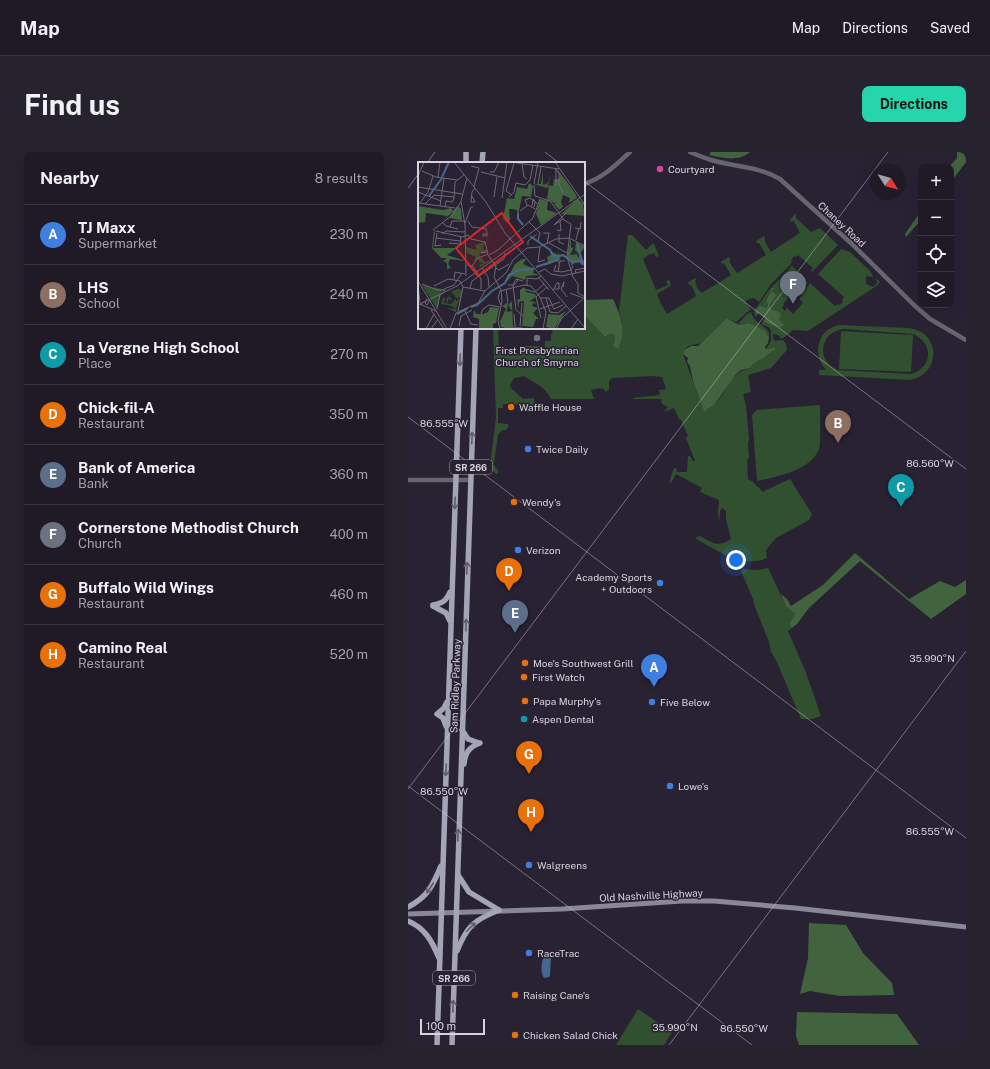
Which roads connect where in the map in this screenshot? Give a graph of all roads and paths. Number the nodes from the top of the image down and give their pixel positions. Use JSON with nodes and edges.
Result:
{"nodes":[{"id":1,"x":483,"y":152,"type":"edge"},
{"id":2,"x":630,"y":152,"type":"edge"},
{"id":3,"x":690,"y":152,"type":"edge"},
{"id":4,"x":482,"y":162,"type":"edge"},
{"id":5,"x":585,"y":184,"type":"edge"},
{"id":6,"x":461,"y":329,"type":"edge"},
{"id":7,"x":476,"y":329,"type":"edge"},
{"id":8,"x":966,"y":340,"type":"edge"},
{"id":9,"x":408,"y":480,"type":"edge"},
{"id":10,"x":455,"y":480,"type":"junction"},
{"id":11,"x":470,"y":480,"type":"junction"},
{"id":12,"x":452,"y":588,"type":"junction"},
{"id":13,"x":451,"y":624,"type":"junction"},
{"id":14,"x":448,"y":698,"type":"junction"},
{"id":15,"x":462,"y":730,"type":"junction"},
{"id":16,"x":448,"y":731,"type":"junction"},
{"id":17,"x":461,"y":780,"type":"junction"},
{"id":18,"x":443,"y":862,"type":"junction"},
{"id":19,"x":457,"y":874,"type":"junction"},
{"id":20,"x":408,"y":907,"type":"edge"},
{"id":21,"x":499,"y":910,"type":"junction"},
{"id":22,"x":441,"y":912,"type":"junction"},
{"id":23,"x":456,"y":912,"type":"junction"},
{"id":24,"x":408,"y":914,"type":"edge"},
{"id":25,"x":408,"y":921,"type":"edge"},
{"id":26,"x":966,"y":927,"type":"edge"},
{"id":27,"x":455,"y":955,"type":"junction"},
{"id":28,"x":440,"y":960,"type":"junction"},
{"id":29,"x":438,"y":1030,"type":"junction"},
{"id":30,"x":437,"y":1045,"type":"edge"},
{"id":31,"x":440,"y":1045,"type":"edge"},
{"id":32,"x":452,"y":1045,"type":"edge"}],
"edges":[{"from":1,"to":4,"type":"main road"},
{"from":2,"to":5,"type":"street"},
{"from":3,"to":8,"type":"street","name":"Chaney Road"},
{"from":6,"to":10,"type":"main road","name":"Sam Ridley Parkway","number":"SR 266","one_way":true},
{"from":11,"to":7,"type":"main road","name":"Sam Ridley Parkway","number":"SR 266","one_way":true},
{"from":9,"to":10,"type":"street"},
{"from":10,"to":11,"type":"street"},
{"from":10,"to":12,"type":"main road","name":"Sam Ridley Parkway","number":"SR 266","one_way":true},
{"from":15,"to":11,"type":"main road","name":"Sam Ridley Parkway","number":"SR 266","one_way":true},
{"from":12,"to":13,"type":"main road","name":"Sam Ridley Parkway","number":"SR 266"},
{"from":12,"to":13,"type":"main road"},
{"from":13,"to":14,"type":"main road","name":"Sam Ridley Parkway","number":"SR 266"},
{"from":14,"to":16,"type":"main road","name":"Sam Ridley Parkway","number":"SR 266"},
{"from":14,"to":16,"type":"main road"},
{"from":15,"to":17,"type":"main road","name":"Sam Ridley Parkway","number":"SR 266"},
{"from":15,"to":17,"type":"main road"},
{"from":16,"to":18,"type":"main road","name":"Sam Ridley Parkway","number":"SR 266","one_way":true},
{"from":19,"to":17,"type":"main road","name":"Sam Ridley Parkway","number":"SR 266","one_way":true},
{"from":18,"to":20,"type":"main road","one_way":true},
{"from":18,"to":22,"type":"main road","name":"Sam Ridley Parkway","number":"SR 266"},
{"from":19,"to":21,"type":"main road"},
{"from":19,"to":23,"type":"main road","name":"Sam Ridley Parkway","number":"SR 266"},
{"from":21,"to":23,"type":"main road","name":"Old Nashville Highway"},
{"from":21,"to":26,"type":"main road","name":"Old Nashville Highway"},
{"from":27,"to":21,"type":"main road","one_way":true},
{"from":22,"to":23,"type":"main road","name":"Old Nashville Highway"},
{"from":22,"to":24,"type":"main road","name":"Old Nashville Highway"},
{"from":22,"to":28,"type":"main road","name":"Sam Ridley Parkway","number":"SR 266"},
{"from":23,"to":27,"type":"main road","name":"Sam Ridley Parkway","number":"SR 266"},
{"from":25,"to":28,"type":"main road"},
{"from":32,"to":27,"type":"main road","name":"Sam Ridley Parkway","number":"SR 266","one_way":true},
{"from":28,"to":29,"type":"main road","name":"Sam Ridley Parkway","number":"SR 266"},
{"from":29,"to":30,"type":"main road","name":"Sam Ridley Parkway","number":"SR 266"},
{"from":29,"to":31,"type":"main road"}]}
